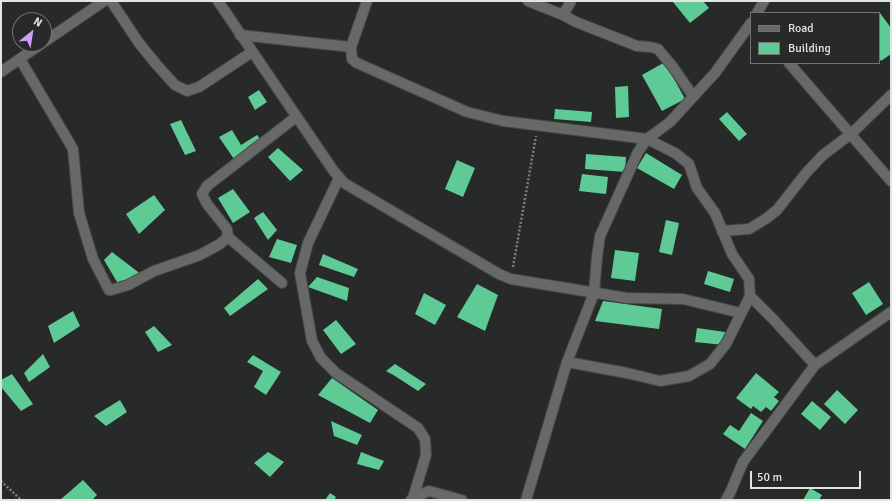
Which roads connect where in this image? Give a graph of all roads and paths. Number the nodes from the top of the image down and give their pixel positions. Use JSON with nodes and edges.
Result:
{"nodes":[{"id":1,"x":104,"y":1,"type":"edge"},
{"id":2,"x":111,"y":1,"type":"edge"},
{"id":3,"x":218,"y":1,"type":"edge"},
{"id":4,"x":367,"y":1,"type":"edge"},
{"id":5,"x":528,"y":1,"type":"edge"},
{"id":6,"x":571,"y":1,"type":"edge"},
{"id":7,"x":764,"y":1,"type":"edge"},
{"id":8,"x":758,"y":12,"type":"edge"},
{"id":9,"x":563,"y":14,"type":"junction"},
{"id":10,"x":750,"y":24,"type":"edge"},
{"id":11,"x":240,"y":35,"type":"junction"},
{"id":12,"x":52,"y":37,"type":"edge"},
{"id":13,"x":351,"y":47,"type":"junction"},
{"id":14,"x":30,"y":52,"type":"edge"},
{"id":15,"x":252,"y":52,"type":"junction"},
{"id":16,"x":20,"y":59,"type":"junction"},
{"id":17,"x":790,"y":64,"type":"edge"},
{"id":18,"x":1,"y":72,"type":"edge"},
{"id":19,"x":891,"y":95,"type":"edge"},
{"id":20,"x":694,"y":96,"type":"junction"},
{"id":21,"x":296,"y":117,"type":"junction"},
{"id":22,"x":537,"y":125,"type":"junction"},
{"id":23,"x":851,"y":134,"type":"junction"},
{"id":24,"x":647,"y":139,"type":"junction"},
{"id":25,"x":339,"y":178,"type":"junction"},
{"id":26,"x":891,"y":181,"type":"edge"},
{"id":27,"x":722,"y":231,"type":"junction"},
{"id":28,"x":228,"y":237,"type":"junction"},
{"id":29,"x":511,"y":279,"type":"junction"},
{"id":30,"x":282,"y":282,"type":"dead end"},
{"id":31,"x":594,"y":293,"type":"junction"},
{"id":32,"x":750,"y":296,"type":"junction"},
{"id":33,"x":891,"y":312,"type":"edge"},
{"id":34,"x":741,"y":313,"type":"junction"},
{"id":35,"x":567,"y":362,"type":"junction"},
{"id":36,"x":815,"y":365,"type":"junction"},
{"id":37,"x":1,"y":481,"type":"edge"},
{"id":38,"x":412,"y":499,"type":"edge"},
{"id":39,"x":21,"y":500,"type":"edge"},
{"id":40,"x":462,"y":500,"type":"edge"},
{"id":41,"x":526,"y":500,"type":"edge"},
{"id":42,"x":726,"y":500,"type":"edge"}],
"edges":[{"from":1,"to":12,"type":"street"},
{"from":2,"to":15,"type":"street"},
{"from":3,"to":11,"type":"street"},
{"from":4,"to":13,"type":"street"},
{"from":5,"to":9,"type":"street"},
{"from":6,"to":9,"type":"street"},
{"from":7,"to":8,"type":"street"},
{"from":9,"to":20,"type":"street"},
{"from":10,"to":20,"type":"street"},
{"from":11,"to":13,"type":"street"},
{"from":11,"to":15,"type":"street"},
{"from":13,"to":22,"type":"street"},
{"from":14,"to":16,"type":"street"},
{"from":15,"to":21,"type":"street"},
{"from":16,"to":18,"type":"street"},
{"from":16,"to":28,"type":"street"},
{"from":17,"to":23,"type":"street"},
{"from":19,"to":23,"type":"street"},
{"from":20,"to":24,"type":"street"},
{"from":21,"to":25,"type":"street"},
{"from":21,"to":28,"type":"street"},
{"from":22,"to":24,"type":"street"},
{"from":22,"to":29,"type":"path"},
{"from":23,"to":26,"type":"street"},
{"from":23,"to":27,"type":"street"},
{"from":24,"to":27,"type":"street"},
{"from":24,"to":31,"type":"street"},
{"from":25,"to":29,"type":"street"},
{"from":25,"to":38,"type":"street"},
{"from":27,"to":32,"type":"street"},
{"from":28,"to":30,"type":"street"},
{"from":29,"to":31,"type":"street"},
{"from":31,"to":34,"type":"street"},
{"from":31,"to":35,"type":"street"},
{"from":32,"to":34,"type":"street"},
{"from":32,"to":36,"type":"street"},
{"from":33,"to":36,"type":"street"},
{"from":34,"to":35,"type":"street"},
{"from":35,"to":41,"type":"street"},
{"from":36,"to":42,"type":"street"},
{"from":37,"to":39,"type":"path"},
{"from":38,"to":40,"type":"street"}]}
